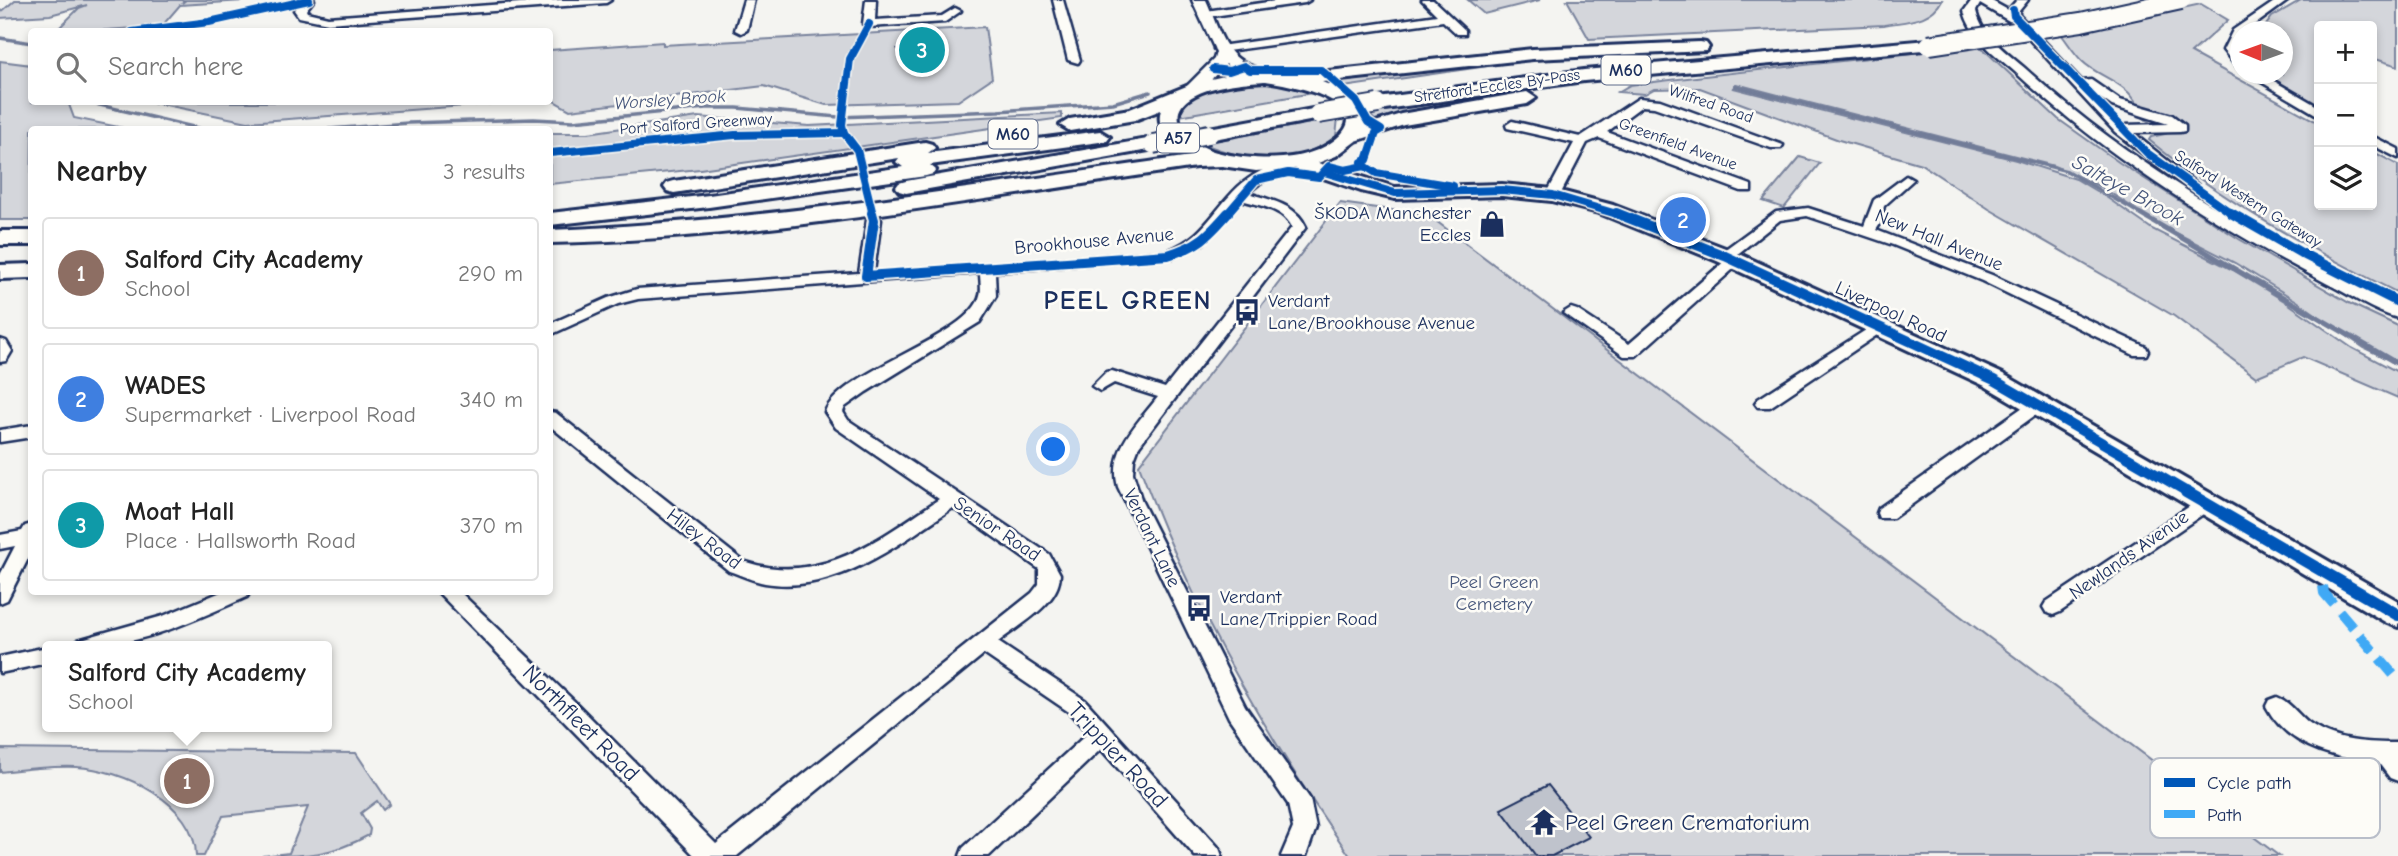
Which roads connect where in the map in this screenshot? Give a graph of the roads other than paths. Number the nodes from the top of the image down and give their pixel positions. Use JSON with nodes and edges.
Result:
{"nodes":[{"id":1,"x":309,"y":0,"type":"edge"},
{"id":2,"x":606,"y":0,"type":"edge"},
{"id":3,"x":749,"y":0,"type":"edge"},
{"id":4,"x":871,"y":0,"type":"edge"},
{"id":5,"x":1058,"y":0,"type":"edge"},
{"id":6,"x":1199,"y":0,"type":"edge"},
{"id":7,"x":1300,"y":0,"type":"edge"},
{"id":8,"x":1305,"y":0,"type":"edge"},
{"id":9,"x":1427,"y":0,"type":"edge"},
{"id":10,"x":1981,"y":0,"type":"edge"},
{"id":11,"x":2003,"y":0,"type":"edge"},
{"id":12,"x":2023,"y":0,"type":"edge"},
{"id":13,"x":2128,"y":0,"type":"edge"},
{"id":14,"x":2181,"y":0,"type":"edge"},
{"id":15,"x":2284,"y":0,"type":"edge"},
{"id":16,"x":588,"y":1,"type":"edge"},
{"id":17,"x":955,"y":11,"type":"dead end"},
{"id":18,"x":1206,"y":14,"type":"junction"},
{"id":19,"x":1446,"y":17,"type":"junction"},
{"id":20,"x":2253,"y":21,"type":"edge"},
{"id":21,"x":2022,"y":23,"type":"junction"},
{"id":22,"x":741,"y":30,"type":"dead end"},
{"id":23,"x":1461,"y":32,"type":"dead end"},
{"id":24,"x":1832,"y":43,"type":"junction"},
{"id":25,"x":1875,"y":50,"type":"junction"},
{"id":26,"x":1221,"y":52,"type":"junction"},
{"id":27,"x":1074,"y":60,"type":"dead end"},
{"id":28,"x":2060,"y":64,"type":"junction"},
{"id":29,"x":1266,"y":76,"type":"junction"},
{"id":30,"x":1285,"y":77,"type":"junction"},
{"id":31,"x":2271,"y":84,"type":"edge"},
{"id":32,"x":1189,"y":91,"type":"junction"},
{"id":33,"x":1372,"y":98,"type":"junction"},
{"id":34,"x":2314,"y":110,"type":"edge"},
{"id":35,"x":2108,"y":117,"type":"junction"},
{"id":36,"x":2168,"y":118,"type":"junction"},
{"id":37,"x":1385,"y":124,"type":"joint"},
{"id":38,"x":1512,"y":125,"type":"dead end"},
{"id":39,"x":1146,"y":129,"type":"junction"},
{"id":40,"x":2120,"y":129,"type":"junction"},
{"id":41,"x":1598,"y":134,"type":"junction"},
{"id":42,"x":1350,"y":137,"type":"junction"},
{"id":43,"x":1582,"y":141,"type":"junction"},
{"id":44,"x":2377,"y":143,"type":"edge"},
{"id":45,"x":1776,"y":145,"type":"dead end"},
{"id":46,"x":2398,"y":154,"type":"edge"},
{"id":47,"x":1234,"y":162,"type":"junction"},
{"id":48,"x":1294,"y":163,"type":"junction"},
{"id":49,"x":1256,"y":180,"type":"junction"},
{"id":50,"x":1896,"y":183,"type":"dead end"},
{"id":51,"x":1746,"y":188,"type":"dead end"},
{"id":52,"x":1466,"y":190,"type":"junction"},
{"id":53,"x":1240,"y":195,"type":"junction"},
{"id":54,"x":1553,"y":195,"type":"junction"},
{"id":55,"x":553,"y":201,"type":"edge"},
{"id":56,"x":553,"y":219,"type":"edge"},
{"id":57,"x":874,"y":220,"type":"dead end"},
{"id":58,"x":1867,"y":232,"type":"junction"},
{"id":59,"x":553,"y":235,"type":"edge"},
{"id":60,"x":553,"y":235,"type":"edge"},
{"id":61,"x":0,"y":238,"type":"edge"},
{"id":62,"x":28,"y":238,"type":"edge"},
{"id":63,"x":28,"y":255,"type":"edge"},
{"id":64,"x":0,"y":256,"type":"edge"},
{"id":65,"x":1730,"y":258,"type":"junction"},
{"id":66,"x":987,"y":268,"type":"junction"},
{"id":67,"x":28,"y":271,"type":"edge"},
{"id":68,"x":0,"y":272,"type":"edge"},
{"id":69,"x":866,"y":276,"type":"junction"},
{"id":70,"x":2398,"y":302,"type":"edge"},
{"id":71,"x":1572,"y":313,"type":"dead end"},
{"id":72,"x":2398,"y":313,"type":"edge"},
{"id":73,"x":1880,"y":326,"type":"junction"},
{"id":74,"x":553,"y":329,"type":"edge"},
{"id":75,"x":0,"y":344,"type":"edge"},
{"id":76,"x":2140,"y":351,"type":"dead end"},
{"id":77,"x":0,"y":357,"type":"edge"},
{"id":78,"x":1100,"y":386,"type":"dead end"},
{"id":79,"x":1168,"y":395,"type":"junction"},
{"id":80,"x":1764,"y":403,"type":"dead end"},
{"id":81,"x":2039,"y":404,"type":"junction"},
{"id":82,"x":553,"y":419,"type":"edge"},
{"id":83,"x":28,"y":432,"type":"edge"},
{"id":84,"x":0,"y":436,"type":"edge"},
{"id":85,"x":952,"y":499,"type":"junction"},
{"id":86,"x":2205,"y":503,"type":"junction"},
{"id":87,"x":1886,"y":513,"type":"dead end"},
{"id":88,"x":28,"y":535,"type":"edge"},
{"id":89,"x":28,"y":538,"type":"edge"},
{"id":90,"x":0,"y":542,"type":"edge"},
{"id":91,"x":0,"y":595,"type":"edge"},
{"id":92,"x":233,"y":595,"type":"edge"},
{"id":93,"x":451,"y":595,"type":"edge"},
{"id":94,"x":2053,"y":607,"type":"dead end"},
{"id":95,"x":2398,"y":615,"type":"edge"},
{"id":96,"x":102,"y":641,"type":"edge"},
{"id":97,"x":982,"y":642,"type":"junction"},
{"id":98,"x":42,"y":656,"type":"edge"},
{"id":99,"x":0,"y":665,"type":"edge"},
{"id":100,"x":2277,"y":706,"type":"dead end"},
{"id":101,"x":1103,"y":733,"type":"junction"},
{"id":102,"x":2391,"y":752,"type":"edge"},
{"id":103,"x":2398,"y":771,"type":"edge"},
{"id":104,"x":712,"y":856,"type":"edge"},
{"id":105,"x":719,"y":856,"type":"edge"},
{"id":106,"x":972,"y":856,"type":"edge"},
{"id":107,"x":1210,"y":856,"type":"edge"},
{"id":108,"x":1293,"y":856,"type":"edge"}],
"edges":[{"from":1,"to":16,"type":"street"},
{"from":2,"to":16,"type":"street"},
{"from":3,"to":22,"type":"street"},
{"from":4,"to":17,"type":"street"},
{"from":5,"to":27,"type":"street"},
{"from":6,"to":18,"type":"main road"},
{"from":7,"to":8,"type":"street"},
{"from":7,"to":18,"type":"street"},
{"from":9,"to":19,"type":"street"},
{"from":10,"to":11,"type":"street"},
{"from":10,"to":21,"type":"street","name":"Salford Western Gateway"},
{"from":10,"to":72,"type":"street","name":"Salford Western Gateway"},
{"from":12,"to":21,"type":"street"},
{"from":13,"to":24,"type":"highway","name":"Stretford-Eccles By-Pass","number":"M60"},
{"from":14,"to":25,"type":"highway","name":"Stretford-Eccles By-Pass","number":"M60","bridge":true},
{"from":15,"to":20,"type":"street"},
{"from":18,"to":26,"type":"main road"},
{"from":19,"to":23,"type":"street"},
{"from":19,"to":26,"type":"street"},
{"from":21,"to":28,"type":"street","name":"Salford Western Gateway"},
{"from":24,"to":30,"type":"highway","number":"M60"},
{"from":24,"to":33,"type":"highway","name":"Stretford-Eccles By-Pass","number":"M60"},
{"from":25,"to":33,"type":"highway","name":"Stretford-Eccles By-Pass","number":"M60"},
{"from":25,"to":37,"type":"highway","number":"M60"},
{"from":26,"to":29,"type":"main road","number":"A57"},
{"from":26,"to":32,"type":"main road","number":"A57"},
{"from":28,"to":35,"type":"street","name":"Salford Western Gateway"},
{"from":28,"to":36,"type":"street"},
{"from":29,"to":30,"type":"highway","number":"A57"},
{"from":29,"to":32,"type":"highway","number":"A57"},
{"from":30,"to":42,"type":"highway","number":"A57"},
{"from":31,"to":34,"type":"street"},
{"from":32,"to":39,"type":"highway"},
{"from":32,"to":47,"type":"highway","number":"A57"},
{"from":33,"to":39,"type":"highway","name":"Stretford-Eccles By-Pass","number":"M60","bridge":true},
{"from":35,"to":36,"type":"street"},
{"from":35,"to":40,"type":"street","name":"Salford Western Gateway"},
{"from":36,"to":40,"type":"street"},
{"from":37,"to":42,"type":"highway"},
{"from":38,"to":43,"type":"street"},
{"from":39,"to":55,"type":"highway","number":"M60"},
{"from":39,"to":56,"type":"highway","number":"M60"},
{"from":39,"to":59,"type":"highway","number":"M60"},
{"from":40,"to":70,"type":"street","name":"Salford Western Gateway"},
{"from":41,"to":43,"type":"street","name":"Wilfred Road"},
{"from":41,"to":45,"type":"street","name":"Wilfred Road"},
{"from":41,"to":51,"type":"street","name":"Greenfield Avenue"},
{"from":42,"to":48,"type":"highway","number":"A57"},
{"from":42,"to":52,"type":"highway","name":"Liverpool Road","number":"A57"},
{"from":43,"to":54,"type":"street"},
{"from":44,"to":46,"type":"street"},
{"from":47,"to":48,"type":"highway","number":"A57"},
{"from":47,"to":49,"type":"street"},
{"from":47,"to":60,"type":"highway"},
{"from":48,"to":49,"type":"street","name":"Brookhouse Avenue"},
{"from":48,"to":52,"type":"highway","name":"Liverpool Road","number":"A57"},
{"from":49,"to":53,"type":"street","name":"Brookhouse Avenue"},
{"from":50,"to":58,"type":"street"},
{"from":52,"to":54,"type":"highway","name":"Liverpool Road","number":"A57"},
{"from":53,"to":66,"type":"street","name":"Brookhouse Avenue"},
{"from":53,"to":79,"type":"street","name":"Verdant Lane"},
{"from":54,"to":65,"type":"highway","name":"Liverpool Road","number":"A57"},
{"from":57,"to":69,"type":"street"},
{"from":58,"to":65,"type":"street","name":"New Hall Avenue"},
{"from":58,"to":76,"type":"street","name":"New Hall Avenue"},
{"from":61,"to":62,"type":"highway"},
{"from":63,"to":64,"type":"highway"},
{"from":65,"to":71,"type":"street","name":"New Hall Avenue"},
{"from":65,"to":73,"type":"highway","name":"Liverpool Road","number":"A57"},
{"from":66,"to":69,"type":"street","name":"Brookhouse Avenue"},
{"from":66,"to":85,"type":"street","name":"Senior Road"},
{"from":67,"to":68,"type":"highway"},
{"from":69,"to":74,"type":"street","name":"Brookhouse Avenue"},
{"from":73,"to":80,"type":"street"},
{"from":73,"to":81,"type":"highway","name":"Liverpool Road","number":"A57"},
{"from":75,"to":77,"type":"street"},
{"from":78,"to":79,"type":"street"},
{"from":79,"to":108,"type":"street","name":"Verdant Lane"},
{"from":81,"to":86,"type":"highway","name":"Liverpool Road","number":"A57"},
{"from":81,"to":87,"type":"street"},
{"from":82,"to":85,"type":"street","name":"Hiley Road"},
{"from":83,"to":84,"type":"street"},
{"from":85,"to":97,"type":"street","name":"Senior Road"},
{"from":86,"to":94,"type":"street","name":"Newlands Avenue"},
{"from":86,"to":95,"type":"highway","name":"Liverpool Road","number":"A57"},
{"from":88,"to":90,"type":"street"},
{"from":89,"to":91,"type":"street"},
{"from":92,"to":96,"type":"street"},
{"from":93,"to":104,"type":"street","name":"Northfleet Road"},
{"from":97,"to":101,"type":"street","name":"Trippier Road"},
{"from":97,"to":105,"type":"street","name":"Senior Road"},
{"from":98,"to":99,"type":"street"},
{"from":100,"to":102,"type":"street"},
{"from":101,"to":106,"type":"street"},
{"from":101,"to":107,"type":"street","name":"Trippier Road"},
{"from":102,"to":103,"type":"street"}]}
